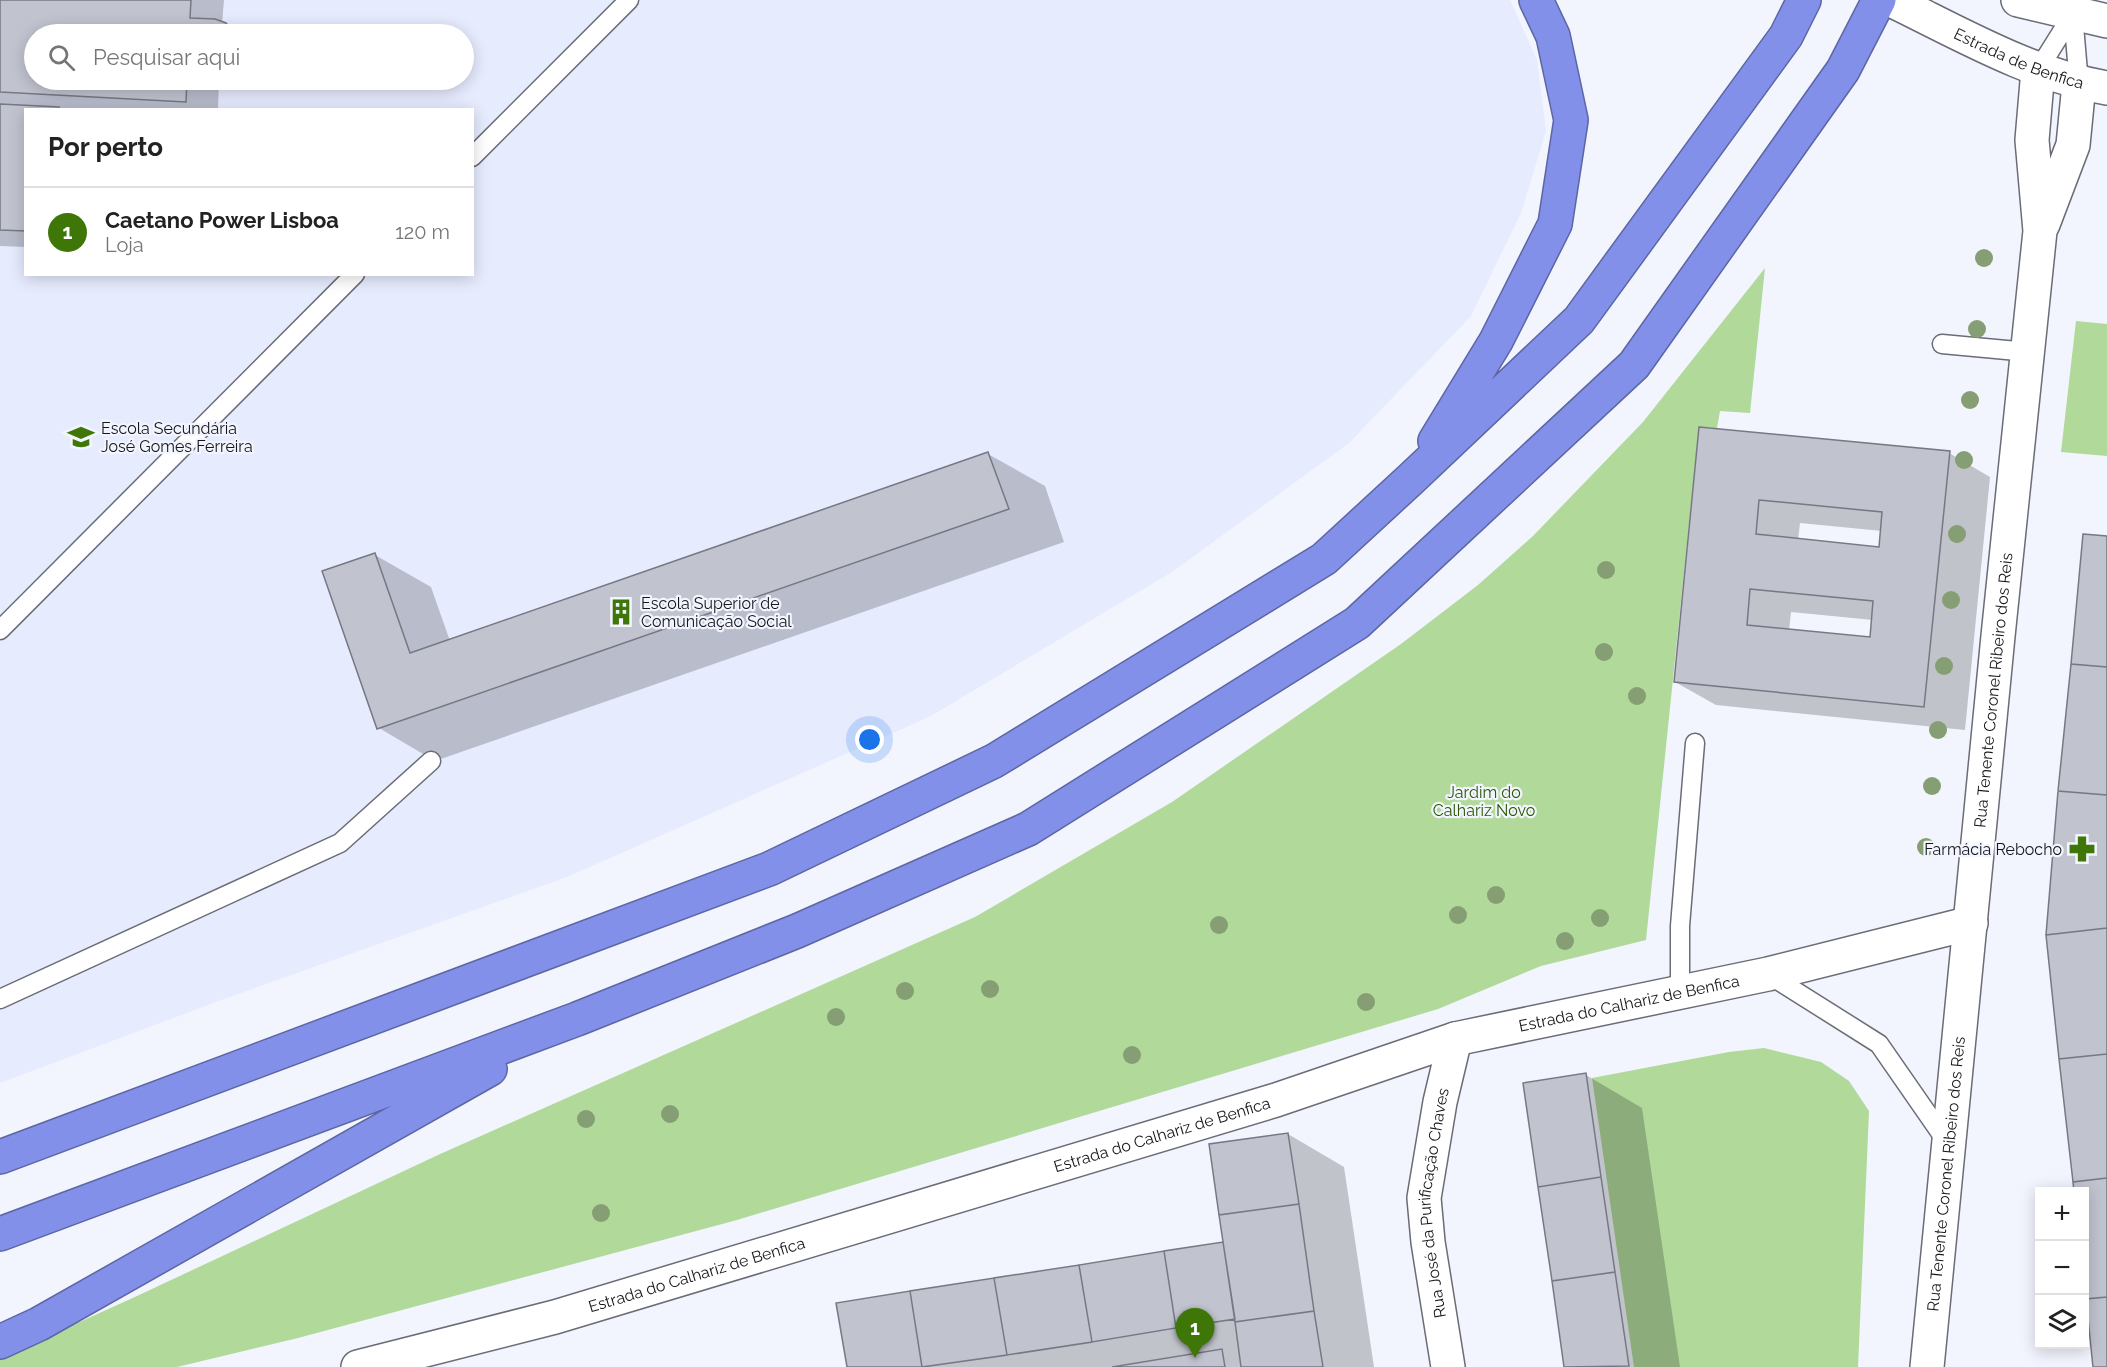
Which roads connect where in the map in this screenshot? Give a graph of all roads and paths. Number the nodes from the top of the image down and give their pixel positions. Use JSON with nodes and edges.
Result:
{"nodes":[{"id":1,"x":629,"y":0,"type":"edge"},
{"id":2,"x":1536,"y":0,"type":"edge"},
{"id":3,"x":1804,"y":0,"type":"edge"},
{"id":4,"x":1879,"y":0,"type":"edge"},
{"id":5,"x":1891,"y":0,"type":"edge"},
{"id":6,"x":2018,"y":0,"type":"edge"},
{"id":7,"x":2073,"y":14,"type":"junction"},
{"id":8,"x":2107,"y":21,"type":"edge"},
{"id":9,"x":2038,"y":70,"type":"junction"},
{"id":10,"x":2093,"y":86,"type":"edge"},
{"id":11,"x":474,"y":155,"type":"edge"},
{"id":12,"x":2040,"y":231,"type":"junction"},
{"id":13,"x":353,"y":276,"type":"edge"},
{"id":14,"x":1942,"y":344,"type":"dead end"},
{"id":15,"x":2028,"y":352,"type":"junction"},
{"id":16,"x":1412,"y":478,"type":"junction"},
{"id":17,"x":0,"y":630,"type":"edge"},
{"id":18,"x":1695,"y":743,"type":"dead end"},
{"id":19,"x":431,"y":761,"type":"dead end"},
{"id":20,"x":1971,"y":923,"type":"junction"},
{"id":21,"x":1768,"y":974,"type":"junction"},
{"id":22,"x":1680,"y":993,"type":"junction"},
{"id":23,"x":0,"y":999,"type":"edge"},
{"id":24,"x":577,"y":1019,"type":"junction"},
{"id":25,"x":1455,"y":1039,"type":"junction"},
{"id":26,"x":1950,"y":1146,"type":"junction"},
{"id":27,"x":0,"y":1157,"type":"edge"},
{"id":28,"x":0,"y":1234,"type":"edge"},
{"id":29,"x":0,"y":1342,"type":"edge"},
{"id":30,"x":358,"y":1367,"type":"edge"},
{"id":31,"x":1448,"y":1367,"type":"edge"},
{"id":32,"x":1927,"y":1367,"type":"edge"}],
"edges":[{"from":1,"to":11,"type":"lane"},
{"from":2,"to":16,"type":"highway"},
{"from":3,"to":16,"type":"highway"},
{"from":4,"to":24,"type":"highway"},
{"from":5,"to":9,"type":"street","name":"Estrada de Benfica"},
{"from":6,"to":7,"type":"street"},
{"from":7,"to":8,"type":"street"},
{"from":7,"to":9,"type":"lane"},
{"from":7,"to":10,"type":"lane"},
{"from":9,"to":10,"type":"street","name":"Estrada de Benfica"},
{"from":9,"to":12,"type":"street","name":"Rua Tenente Coronel Ribeiro dos Reis"},
{"from":10,"to":12,"type":"street","name":"Rua Tenente Coronel Ribeiro dos Reis"},
{"from":12,"to":15,"type":"street","name":"Rua Tenente Coronel Ribeiro dos Reis"},
{"from":13,"to":17,"type":"lane"},
{"from":14,"to":15,"type":"lane"},
{"from":15,"to":20,"type":"street","name":"Rua Tenente Coronel Ribeiro dos Reis"},
{"from":16,"to":27,"type":"highway"},
{"from":18,"to":22,"type":"lane"},
{"from":19,"to":23,"type":"lane"},
{"from":20,"to":21,"type":"street","name":"Estrada do Calhariz de Benfica"},
{"from":20,"to":26,"type":"street","name":"Rua Tenente Coronel Ribeiro dos Reis"},
{"from":21,"to":22,"type":"street","name":"Estrada do Calhariz de Benfica"},
{"from":21,"to":26,"type":"lane"},
{"from":22,"to":25,"type":"street","name":"Estrada do Calhariz de Benfica"},
{"from":24,"to":28,"type":"highway"},
{"from":24,"to":29,"type":"highway"},
{"from":25,"to":30,"type":"street","name":"Estrada do Calhariz de Benfica"},
{"from":25,"to":31,"type":"street","name":"Rua José da Purificação Chaves"},
{"from":26,"to":32,"type":"street","name":"Rua Tenente Coronel Ribeiro dos Reis"}]}
